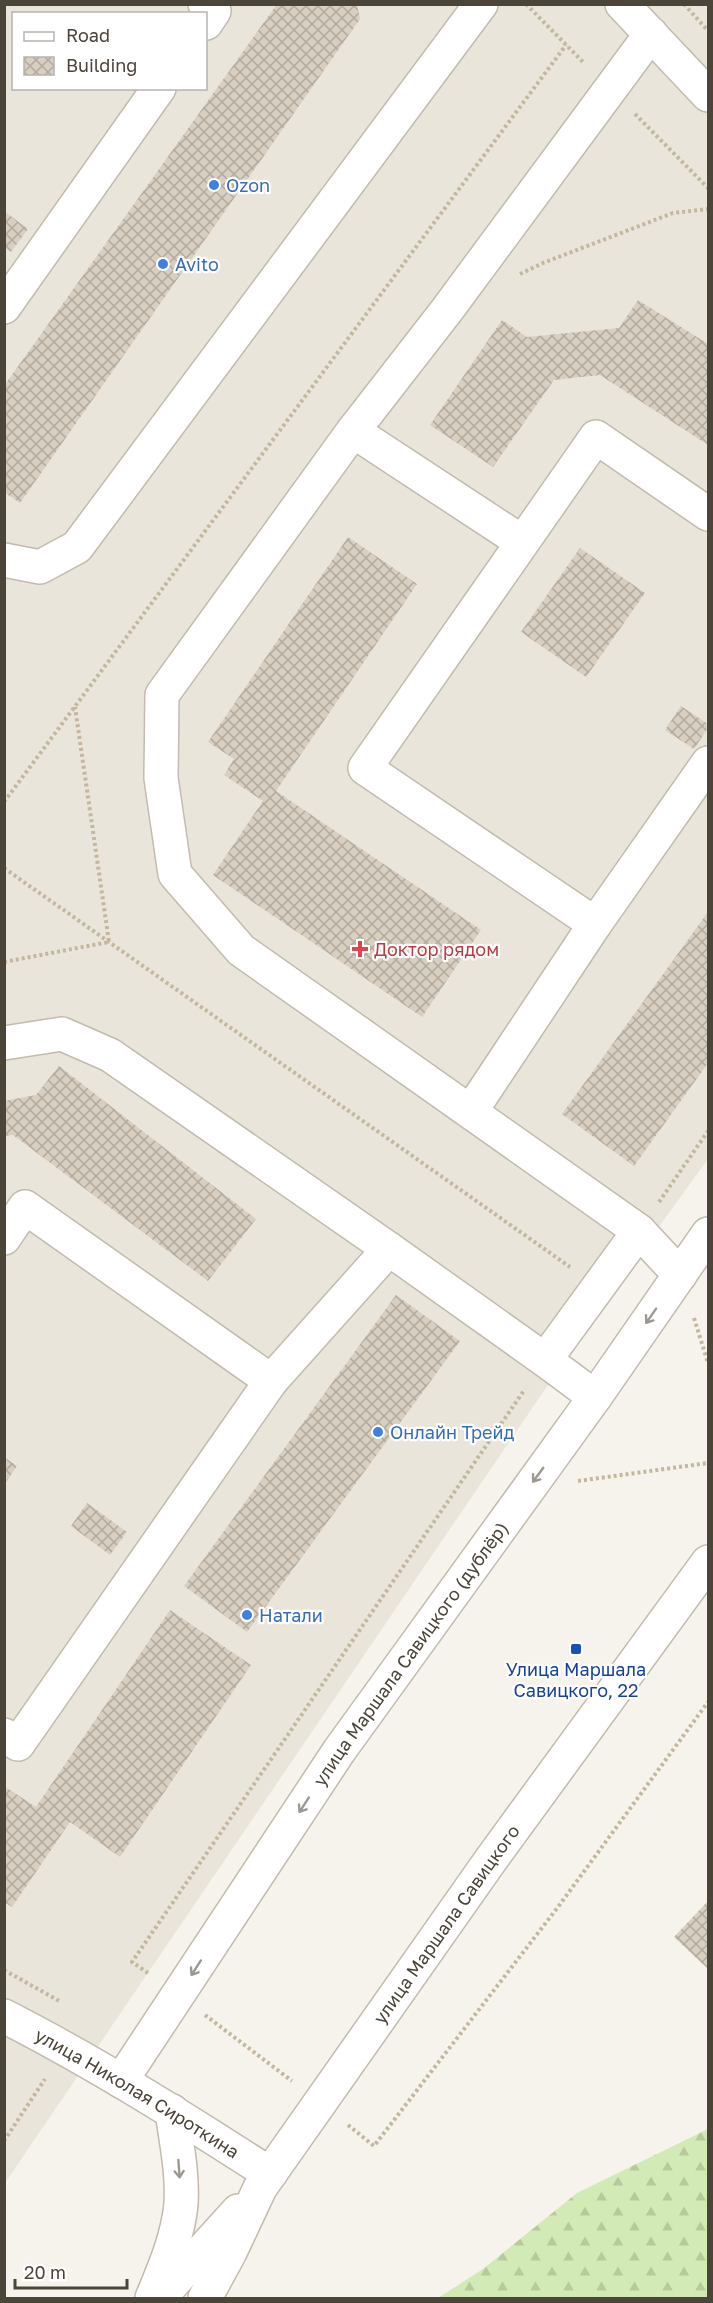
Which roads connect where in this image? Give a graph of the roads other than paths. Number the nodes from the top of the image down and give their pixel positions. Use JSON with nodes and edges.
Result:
{"nodes":[{"id":1,"x":205,"y":4,"type":"edge"},
{"id":2,"x":481,"y":4,"type":"edge"},
{"id":3,"x":622,"y":4,"type":"edge"},
{"id":4,"x":207,"y":22,"type":"edge"},
{"id":5,"x":651,"y":34,"type":"junction"},
{"id":6,"x":158,"y":90,"type":"edge"},
{"id":7,"x":708,"y":95,"type":"edge"},
{"id":8,"x":4,"y":307,"type":"edge"},
{"id":9,"x":352,"y":431,"type":"junction"},
{"id":10,"x":708,"y":514,"type":"edge"},
{"id":11,"x":522,"y":542,"type":"junction"},
{"id":12,"x":4,"y":560,"type":"edge"},
{"id":13,"x":708,"y":763,"type":"edge"},
{"id":14,"x":595,"y":924,"type":"junction"},
{"id":15,"x":4,"y":1043,"type":"edge"},
{"id":16,"x":471,"y":1111,"type":"junction"},
{"id":17,"x":639,"y":1231,"type":"junction"},
{"id":18,"x":708,"y":1234,"type":"edge"},
{"id":19,"x":4,"y":1238,"type":"edge"},
{"id":20,"x":389,"y":1249,"type":"junction"},
{"id":21,"x":680,"y":1275,"type":"junction"},
{"id":22,"x":537,"y":1372,"type":"junction"},
{"id":23,"x":271,"y":1381,"type":"junction"},
{"id":24,"x":595,"y":1396,"type":"junction"},
{"id":25,"x":708,"y":1562,"type":"edge"},
{"id":26,"x":4,"y":1735,"type":"edge"},
{"id":27,"x":4,"y":2016,"type":"edge"},
{"id":28,"x":121,"y":2081,"type":"junction"},
{"id":29,"x":172,"y":2111,"type":"junction"},
{"id":30,"x":265,"y":2181,"type":"junction"},
{"id":31,"x":152,"y":2298,"type":"edge"},
{"id":32,"x":158,"y":2298,"type":"edge"},
{"id":33,"x":205,"y":2298,"type":"edge"}],
"edges":[{"from":1,"to":4,"type":"street"},
{"from":2,"to":12,"type":"street"},
{"from":3,"to":5,"type":"street"},
{"from":5,"to":7,"type":"street"},
{"from":5,"to":9,"type":"street"},
{"from":6,"to":8,"type":"street"},
{"from":9,"to":11,"type":"street"},
{"from":9,"to":16,"type":"street"},
{"from":10,"to":11,"type":"street"},
{"from":11,"to":14,"type":"street"},
{"from":13,"to":14,"type":"street"},
{"from":14,"to":16,"type":"street"},
{"from":15,"to":20,"type":"street"},
{"from":16,"to":17,"type":"street"},
{"from":17,"to":21,"type":"street"},
{"from":17,"to":22,"type":"street"},
{"from":18,"to":21,"type":"street","name":"улица Маршала Савицкого (дублёр)"},
{"from":19,"to":23,"type":"street"},
{"from":20,"to":22,"type":"street"},
{"from":20,"to":23,"type":"street"},
{"from":21,"to":24,"type":"street","name":"улица Маршала Савицкого (дублёр)","one_way":true},
{"from":22,"to":24,"type":"street"},
{"from":23,"to":26,"type":"street"},
{"from":24,"to":28,"type":"street","name":"улица Маршала Савицкого (дублёр)","one_way":true},
{"from":25,"to":30,"type":"street","name":"улица Маршала Савицкого"},
{"from":27,"to":28,"type":"street","name":"улица Николая Сироткина"},
{"from":28,"to":29,"type":"street","name":"улица Николая Сироткина"},
{"from":29,"to":30,"type":"street","name":"улица Николая Сироткина"},
{"from":29,"to":31,"type":"street","one_way":true},
{"from":30,"to":32,"type":"street"},
{"from":30,"to":33,"type":"street","name":"улица Маршала Савицкого"}]}
